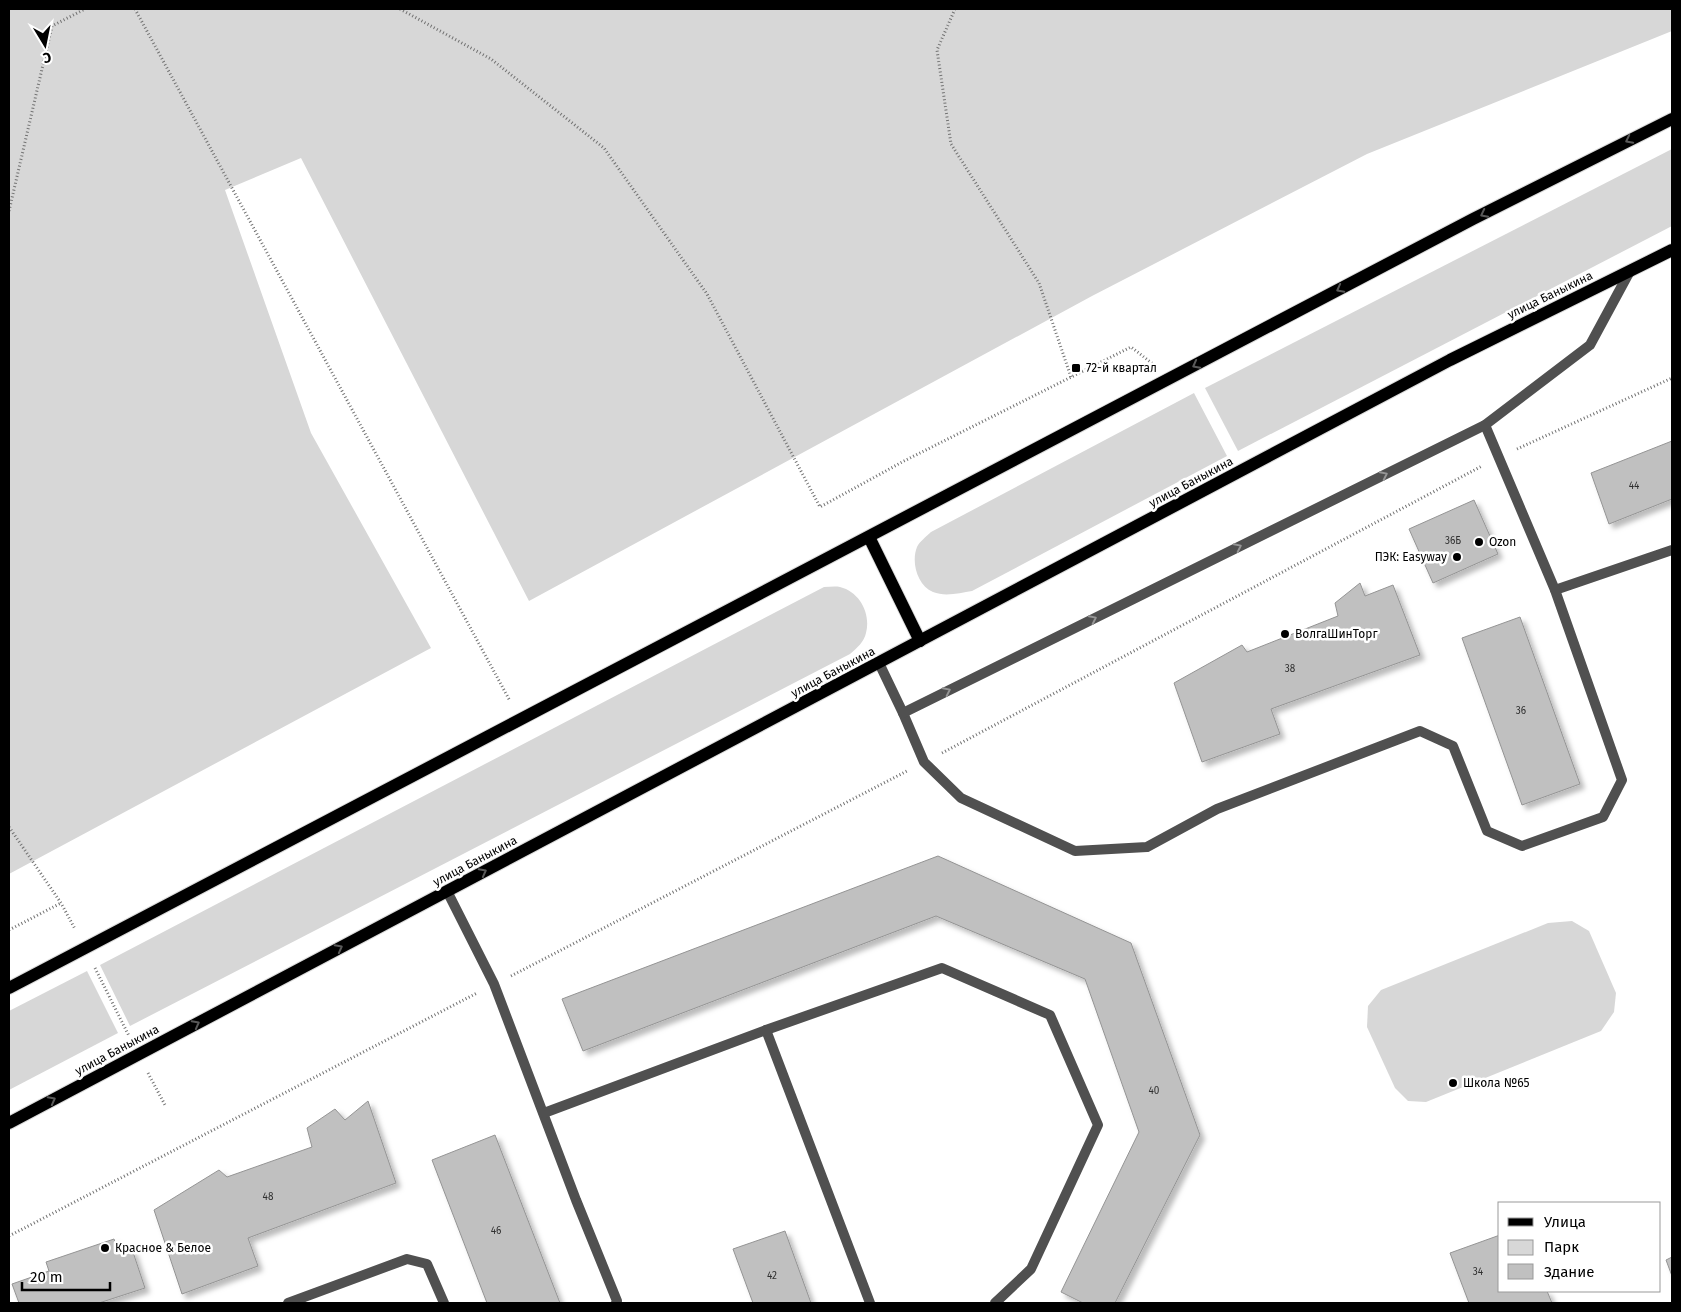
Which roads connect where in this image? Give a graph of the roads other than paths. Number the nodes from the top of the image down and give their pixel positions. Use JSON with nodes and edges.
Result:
{"nodes":[{"id":1,"x":1672,"y":118,"type":"edge"},
{"id":2,"x":1672,"y":250,"type":"edge"},
{"id":3,"x":1630,"y":271,"type":"junction"},
{"id":4,"x":1485,"y":425,"type":"junction"},
{"id":5,"x":868,"y":537,"type":"junction"},
{"id":6,"x":1672,"y":550,"type":"edge"},
{"id":7,"x":1555,"y":590,"type":"junction"},
{"id":8,"x":920,"y":641,"type":"junction"},
{"id":9,"x":879,"y":663,"type":"junction"},
{"id":10,"x":903,"y":713,"type":"junction"},
{"id":11,"x":447,"y":891,"type":"junction"},
{"id":12,"x":9,"y":988,"type":"edge"},
{"id":13,"x":766,"y":1030,"type":"junction"},
{"id":14,"x":544,"y":1114,"type":"junction"},
{"id":15,"x":9,"y":1123,"type":"edge"},
{"id":16,"x":288,"y":1303,"type":"edge"},
{"id":17,"x":444,"y":1303,"type":"edge"},
{"id":18,"x":616,"y":1303,"type":"edge"},
{"id":19,"x":870,"y":1303,"type":"edge"},
{"id":20,"x":995,"y":1303,"type":"edge"}],
"edges":[{"from":1,"to":5,"type":"main road","one_way":true},
{"from":2,"to":3,"type":"main road","name":"улица Баныкина"},
{"from":3,"to":4,"type":"lane"},
{"from":3,"to":8,"type":"main road","name":"улица Баныкина"},
{"from":4,"to":7,"type":"lane"},
{"from":10,"to":4,"type":"lane","one_way":true},
{"from":5,"to":8,"type":"main road"},
{"from":5,"to":12,"type":"main road"},
{"from":6,"to":7,"type":"lane"},
{"from":7,"to":10,"type":"lane"},
{"from":8,"to":9,"type":"main road","name":"улица Баныкина"},
{"from":9,"to":10,"type":"lane"},
{"from":11,"to":9,"type":"main road","name":"улица Баныкина","one_way":true},
{"from":11,"to":14,"type":"lane"},
{"from":15,"to":11,"type":"main road","name":"улица Баныкина","one_way":true},
{"from":13,"to":14,"type":"lane"},
{"from":13,"to":19,"type":"lane"},
{"from":13,"to":20,"type":"lane"},
{"from":14,"to":18,"type":"lane"},
{"from":16,"to":17,"type":"lane"}]}
